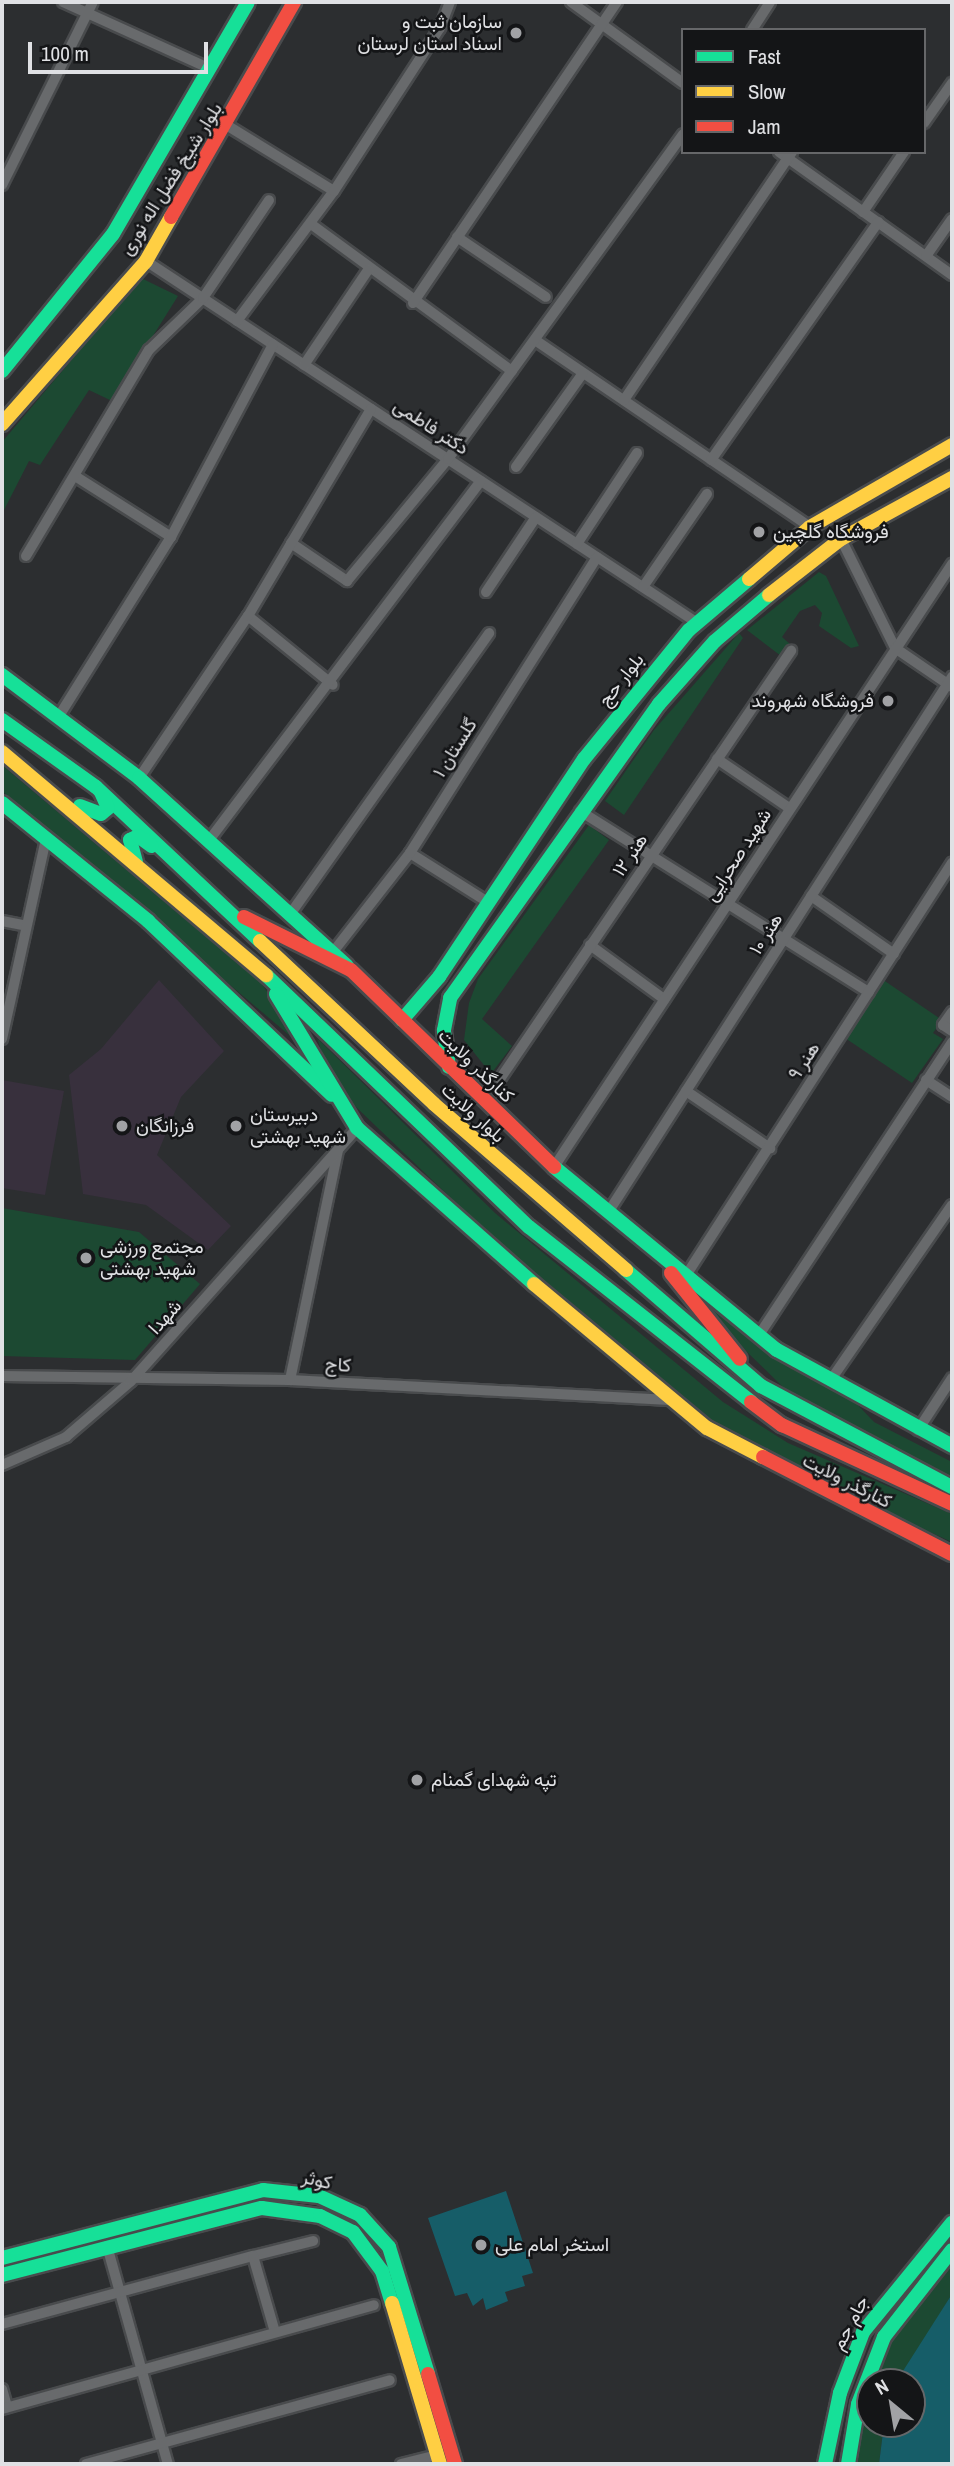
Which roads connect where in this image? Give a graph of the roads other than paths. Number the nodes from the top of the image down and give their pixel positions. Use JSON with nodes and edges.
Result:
{"nodes":[{"id":1,"x":62,"y":2,"type":"edge"},
{"id":2,"x":93,"y":2,"type":"edge"},
{"id":3,"x":248,"y":2,"type":"edge"},
{"id":4,"x":294,"y":2,"type":"edge"},
{"id":5,"x":450,"y":2,"type":"edge"},
{"id":6,"x":572,"y":2,"type":"edge"},
{"id":7,"x":617,"y":2,"type":"edge"},
{"id":8,"x":770,"y":2,"type":"edge"},
{"id":9,"x":88,"y":13,"type":"junction"},
{"id":10,"x":602,"y":23,"type":"junction"},
{"id":11,"x":753,"y":28,"type":"edge"},
{"id":12,"x":211,"y":69,"type":"junction"},
{"id":13,"x":681,"y":82,"type":"edge"},
{"id":14,"x":952,"y":83,"type":"edge"},
{"id":15,"x":926,"y":120,"type":"edge"},
{"id":16,"x":228,"y":126,"type":"junction"},
{"id":17,"x":681,"y":137,"type":"edge"},
{"id":18,"x":786,"y":154,"type":"edge"},
{"id":19,"x":903,"y":154,"type":"edge"},
{"id":20,"x":2,"y":185,"type":"edge"},
{"id":21,"x":334,"y":191,"type":"junction"},
{"id":22,"x":269,"y":200,"type":"dead end"},
{"id":23,"x":863,"y":212,"type":"junction"},
{"id":24,"x":952,"y":219,"type":"edge"},
{"id":25,"x":878,"y":222,"type":"junction"},
{"id":26,"x":310,"y":224,"type":"junction"},
{"id":27,"x":457,"y":237,"type":"junction"},
{"id":28,"x":926,"y":256,"type":"junction"},
{"id":29,"x":146,"y":261,"type":"junction"},
{"id":30,"x":368,"y":270,"type":"junction"},
{"id":31,"x":952,"y":275,"type":"edge"},
{"id":32,"x":546,"y":297,"type":"dead end"},
{"id":33,"x":203,"y":298,"type":"junction"},
{"id":34,"x":413,"y":303,"type":"junction"},
{"id":35,"x":237,"y":321,"type":"junction"},
{"id":36,"x":535,"y":340,"type":"junction"},
{"id":37,"x":273,"y":344,"type":"junction"},
{"id":38,"x":304,"y":365,"type":"junction"},
{"id":39,"x":2,"y":371,"type":"edge"},
{"id":40,"x":512,"y":371,"type":"junction"},
{"id":41,"x":583,"y":373,"type":"junction"},
{"id":42,"x":624,"y":400,"type":"junction"},
{"id":43,"x":371,"y":409,"type":"junction"},
{"id":44,"x":2,"y":424,"type":"edge"},
{"id":45,"x":952,"y":445,"type":"edge"},
{"id":46,"x":637,"y":453,"type":"dead end"},
{"id":47,"x":448,"y":459,"type":"junction"},
{"id":48,"x":711,"y":460,"type":"junction"},
{"id":49,"x":516,"y":467,"type":"dead end"},
{"id":50,"x":75,"y":476,"type":"junction"},
{"id":51,"x":952,"y":478,"type":"edge"},
{"id":52,"x":481,"y":481,"type":"junction"},
{"id":53,"x":707,"y":494,"type":"dead end"},
{"id":54,"x":536,"y":517,"type":"junction"},
{"id":55,"x":810,"y":527,"type":"junction"},
{"id":56,"x":171,"y":537,"type":"junction"},
{"id":57,"x":841,"y":539,"type":"junction"},
{"id":58,"x":291,"y":544,"type":"junction"},
{"id":59,"x":577,"y":544,"type":"junction"},
{"id":60,"x":26,"y":556,"type":"dead end"},
{"id":61,"x":597,"y":557,"type":"junction"},
{"id":62,"x":952,"y":564,"type":"edge"},
{"id":63,"x":643,"y":587,"type":"junction"},
{"id":64,"x":486,"y":592,"type":"dead end"},
{"id":65,"x":248,"y":616,"type":"junction"},
{"id":66,"x":696,"y":622,"type":"junction"},
{"id":67,"x":489,"y":634,"type":"dead end"},
{"id":68,"x":895,"y":648,"type":"junction"},
{"id":69,"x":791,"y":651,"type":"dead end"},
{"id":70,"x":2,"y":674,"type":"edge"},
{"id":71,"x":951,"y":682,"type":"edge"},
{"id":72,"x":333,"y":685,"type":"junction"},
{"id":73,"x":60,"y":716,"type":"junction"},
{"id":74,"x":2,"y":720,"type":"edge"},
{"id":75,"x":2,"y":752,"type":"edge"},
{"id":76,"x":717,"y":760,"type":"junction"},
{"id":77,"x":139,"y":778,"type":"junction"},
{"id":78,"x":96,"y":787,"type":"junction"},
{"id":79,"x":54,"y":790,"type":"junction"},
{"id":80,"x":2,"y":803,"type":"edge"},
{"id":81,"x":789,"y":808,"type":"junction"},
{"id":82,"x":580,"y":811,"type":"junction"},
{"id":83,"x":46,"y":839,"type":"junction"},
{"id":84,"x":211,"y":839,"type":"junction"},
{"id":85,"x":410,"y":853,"type":"junction"},
{"id":86,"x":650,"y":856,"type":"junction"},
{"id":87,"x":952,"y":863,"type":"edge"},
{"id":88,"x":184,"y":865,"type":"junction"},
{"id":89,"x":138,"y":866,"type":"junction"},
{"id":90,"x":811,"y":895,"type":"junction"},
{"id":91,"x":486,"y":901,"type":"junction"},
{"id":92,"x":726,"y":904,"type":"junction"},
{"id":93,"x":232,"y":911,"type":"junction"},
{"id":94,"x":291,"y":913,"type":"junction"},
{"id":95,"x":2,"y":921,"type":"edge"},
{"id":96,"x":23,"y":926,"type":"junction"},
{"id":97,"x":783,"y":939,"type":"junction"},
{"id":98,"x":590,"y":945,"type":"junction"},
{"id":99,"x":334,"y":952,"type":"junction"},
{"id":100,"x":894,"y":954,"type":"junction"},
{"id":101,"x":351,"y":970,"type":"junction"},
{"id":102,"x":439,"y":977,"type":"junction"},
{"id":103,"x":270,"y":982,"type":"junction"},
{"id":104,"x":456,"y":990,"type":"junction"},
{"id":105,"x":869,"y":992,"type":"junction"},
{"id":106,"x":5,"y":999,"type":"edge"},
{"id":107,"x":664,"y":999,"type":"junction"},
{"id":108,"x":952,"y":1012,"type":"edge"},
{"id":109,"x":402,"y":1020,"type":"junction"},
{"id":110,"x":952,"y":1031,"type":"edge"},
{"id":111,"x":2,"y":1039,"type":"edge"},
{"id":112,"x":952,"y":1042,"type":"edge"},
{"id":113,"x":449,"y":1068,"type":"junction"},
{"id":114,"x":499,"y":1079,"type":"dead end"},
{"id":115,"x":926,"y":1080,"type":"junction"},
{"id":116,"x":686,"y":1091,"type":"junction"},
{"id":117,"x":332,"y":1095,"type":"junction"},
{"id":118,"x":952,"y":1097,"type":"edge"},
{"id":119,"x":357,"y":1128,"type":"junction"},
{"id":120,"x":769,"y":1148,"type":"junction"},
{"id":121,"x":338,"y":1149,"type":"junction"},
{"id":122,"x":554,"y":1167,"type":"junction"},
{"id":123,"x":952,"y":1205,"type":"edge"},
{"id":124,"x":609,"y":1210,"type":"junction"},
{"id":125,"x":664,"y":1259,"type":"junction"},
{"id":126,"x":685,"y":1278,"type":"junction"},
{"id":127,"x":759,"y":1335,"type":"junction"},
{"id":128,"x":2,"y":1376,"type":"edge"},
{"id":129,"x":952,"y":1378,"type":"edge"},
{"id":130,"x":290,"y":1380,"type":"junction"},
{"id":131,"x":131,"y":1381,"type":"junction"},
{"id":132,"x":830,"y":1381,"type":"junction"},
{"id":133,"x":761,"y":1386,"type":"junction"},
{"id":134,"x":672,"y":1401,"type":"junction"},
{"id":135,"x":918,"y":1430,"type":"junction"},
{"id":136,"x":952,"y":1446,"type":"edge"},
{"id":137,"x":2,"y":1465,"type":"edge"},
{"id":138,"x":952,"y":1488,"type":"edge"},
{"id":139,"x":952,"y":1504,"type":"edge"},
{"id":140,"x":952,"y":1554,"type":"edge"},
{"id":141,"x":952,"y":2223,"type":"edge"},
{"id":142,"x":103,"y":2229,"type":"junction"},
{"id":143,"x":313,"y":2241,"type":"dead end"},
{"id":144,"x":107,"y":2246,"type":"junction"},
{"id":145,"x":952,"y":2250,"type":"edge"},
{"id":146,"x":253,"y":2256,"type":"junction"},
{"id":147,"x":2,"y":2258,"type":"edge"},
{"id":148,"x":2,"y":2275,"type":"edge"},
{"id":149,"x":121,"y":2289,"type":"junction"},
{"id":150,"x":374,"y":2305,"type":"dead end"},
{"id":151,"x":2,"y":2324,"type":"edge"},
{"id":152,"x":275,"y":2332,"type":"junction"},
{"id":153,"x":143,"y":2369,"type":"junction"},
{"id":154,"x":390,"y":2380,"type":"dead end"},
{"id":155,"x":2,"y":2389,"type":"edge"},
{"id":156,"x":426,"y":2390,"type":"junction"},
{"id":157,"x":4,"y":2408,"type":"edge"},
{"id":158,"x":163,"y":2443,"type":"junction"},
{"id":159,"x":439,"y":2460,"type":"edge"},
{"id":160,"x":86,"y":2464,"type":"edge"},
{"id":161,"x":168,"y":2464,"type":"edge"},
{"id":162,"x":401,"y":2464,"type":"edge"},
{"id":163,"x":455,"y":2464,"type":"edge"},
{"id":164,"x":825,"y":2464,"type":"edge"},
{"id":165,"x":848,"y":2464,"type":"edge"}],
"edges":[{"from":1,"to":9,"type":"street"},
{"from":2,"to":9,"type":"street"},
{"from":3,"to":12,"type":"main road","name":"بلوار شیخ فضل اله نوری"},
{"from":4,"to":16,"type":"main road","name":"بلوار شیخ فضل اله نوری"},
{"from":5,"to":21,"type":"street"},
{"from":6,"to":10,"type":"street"},
{"from":7,"to":10,"type":"street"},
{"from":8,"to":11,"type":"street"},
{"from":9,"to":12,"type":"street"},
{"from":9,"to":20,"type":"street"},
{"from":10,"to":13,"type":"street"},
{"from":10,"to":27,"type":"street"},
{"from":12,"to":39,"type":"main road","name":"بلوار شیخ فضل اله نوری"},
{"from":14,"to":15,"type":"street"},
{"from":16,"to":21,"type":"street"},
{"from":16,"to":29,"type":"main road","name":"بلوار شیخ فضل اله نوری"},
{"from":17,"to":36,"type":"street"},
{"from":18,"to":23,"type":"street"},
{"from":18,"to":42,"type":"street"},
{"from":19,"to":23,"type":"street"},
{"from":21,"to":26,"type":"street"},
{"from":22,"to":33,"type":"street"},
{"from":23,"to":25,"type":"street"},
{"from":24,"to":28,"type":"street"},
{"from":25,"to":28,"type":"street"},
{"from":25,"to":48,"type":"street"},
{"from":26,"to":30,"type":"street"},
{"from":26,"to":35,"type":"street"},
{"from":27,"to":32,"type":"street"},
{"from":27,"to":34,"type":"street"},
{"from":28,"to":31,"type":"street"},
{"from":29,"to":33,"type":"street","name":"دکتر فاطمی"},
{"from":29,"to":44,"type":"main road","name":"بلوار شیخ فضل اله نوری"},
{"from":30,"to":34,"type":"street"},
{"from":30,"to":38,"type":"street"},
{"from":33,"to":35,"type":"street","name":"دکتر فاطمی"},
{"from":33,"to":50,"type":"street"},
{"from":34,"to":40,"type":"street"},
{"from":35,"to":37,"type":"street","name":"دکتر فاطمی"},
{"from":36,"to":40,"type":"street"},
{"from":36,"to":41,"type":"street"},
{"from":37,"to":38,"type":"street","name":"دکتر فاطمی"},
{"from":37,"to":56,"type":"street"},
{"from":38,"to":43,"type":"street","name":"دکتر فاطمی"},
{"from":40,"to":47,"type":"street"},
{"from":41,"to":42,"type":"street"},
{"from":41,"to":49,"type":"street"},
{"from":42,"to":48,"type":"street"},
{"from":43,"to":47,"type":"street","name":"دکتر فاطمی"},
{"from":43,"to":58,"type":"street"},
{"from":45,"to":55,"type":"main road","name":"بلوار حج"},
{"from":46,"to":59,"type":"street"},
{"from":47,"to":52,"type":"street","name":"دکتر فاطمی"},
{"from":47,"to":58,"type":"street"},
{"from":48,"to":55,"type":"street"},
{"from":50,"to":56,"type":"street"},
{"from":50,"to":60,"type":"street"},
{"from":51,"to":57,"type":"main road"},
{"from":52,"to":54,"type":"street","name":"دکتر فاطمی"},
{"from":52,"to":72,"type":"street"},
{"from":53,"to":63,"type":"street"},
{"from":54,"to":59,"type":"street","name":"دکتر فاطمی"},
{"from":54,"to":64,"type":"street"},
{"from":55,"to":66,"type":"main road","name":"بلوار حج"},
{"from":56,"to":73,"type":"street"},
{"from":57,"to":68,"type":"street"},
{"from":57,"to":82,"type":"main road"},
{"from":58,"to":65,"type":"street"},
{"from":59,"to":61,"type":"street","name":"دکتر فاطمی"},
{"from":61,"to":63,"type":"street","name":"دکتر فاطمی"},
{"from":61,"to":85,"type":"street","name":"گلستان ۱"},
{"from":62,"to":68,"type":"street","name":"شهید صحرایی"},
{"from":63,"to":66,"type":"street","name":"دکتر فاطمی"},
{"from":65,"to":72,"type":"street"},
{"from":65,"to":77,"type":"street"},
{"from":66,"to":91,"type":"main road","name":"بلوار حج"},
{"from":67,"to":94,"type":"street"},
{"from":68,"to":71,"type":"street"},
{"from":68,"to":81,"type":"street","name":"شهید صحرایی"},
{"from":69,"to":76,"type":"street","name":"هنر ۱۲"},
{"from":70,"to":73,"type":"main road","name":"کنارگذر ولایت"},
{"from":71,"to":90,"type":"street","name":"هنر ۱۰"},
{"from":72,"to":84,"type":"street"},
{"from":73,"to":77,"type":"main road","name":"کنارگذر ولایت"},
{"from":74,"to":78,"type":"main road","name":"بلوار ولایت"},
{"from":75,"to":79,"type":"main road"},
{"from":76,"to":81,"type":"street"},
{"from":76,"to":86,"type":"street","name":"هنر ۱۲"},
{"from":77,"to":84,"type":"main road","name":"کنارگذر ولایت"},
{"from":78,"to":79,"type":"main road"},
{"from":78,"to":88,"type":"main road","name":"بلوار ولایت"},
{"from":79,"to":89,"type":"main road"},
{"from":80,"to":83,"type":"main road","name":"کنارگذر ولایت"},
{"from":81,"to":92,"type":"street","name":"شهید صحرایی"},
{"from":82,"to":86,"type":"street"},
{"from":82,"to":104,"type":"main road"},
{"from":83,"to":96,"type":"street"},
{"from":83,"to":117,"type":"main road","name":"کنارگذر ولایت"},
{"from":84,"to":94,"type":"main road","name":"کنارگذر ولایت"},
{"from":85,"to":91,"type":"street"},
{"from":85,"to":99,"type":"street","name":"گلستان ۱"},
{"from":86,"to":92,"type":"street"},
{"from":86,"to":98,"type":"street","name":"هنر ۱۲"},
{"from":87,"to":100,"type":"street","name":"هنر ۹"},
{"from":88,"to":89,"type":"main road"},
{"from":88,"to":93,"type":"main road","name":"بلوار ولایت"},
{"from":89,"to":103,"type":"main road"},
{"from":90,"to":97,"type":"street","name":"هنر ۱۰"},
{"from":90,"to":100,"type":"street"},
{"from":91,"to":102,"type":"main road","name":"بلوار حج"},
{"from":92,"to":97,"type":"street"},
{"from":92,"to":107,"type":"street","name":"شهید صحرایی"},
{"from":93,"to":101,"type":"main road"},
{"from":93,"to":133,"type":"main road","name":"بلوار ولایت"},
{"from":94,"to":99,"type":"main road","name":"کنارگذر ولایت"},
{"from":95,"to":96,"type":"street"},
{"from":96,"to":106,"type":"street"},
{"from":97,"to":105,"type":"street"},
{"from":97,"to":116,"type":"street","name":"هنر ۱۰"},
{"from":98,"to":107,"type":"street"},
{"from":98,"to":114,"type":"street","name":"هنر ۱۲"},
{"from":99,"to":101,"type":"main road","name":"کنارگذر ولایت"},
{"from":100,"to":105,"type":"street","name":"هنر ۹"},
{"from":101,"to":109,"type":"main road","name":"کنارگذر ولایت"},
{"from":102,"to":104,"type":"main road"},
{"from":102,"to":109,"type":"main road","name":"بلوار حج"},
{"from":103,"to":117,"type":"main road"},
{"from":103,"to":139,"type":"main road"},
{"from":104,"to":113,"type":"main road"},
{"from":105,"to":120,"type":"street","name":"هنر ۹"},
{"from":106,"to":111,"type":"street"},
{"from":107,"to":122,"type":"street","name":"شهید صحرایی"},
{"from":108,"to":110,"type":"street"},
{"from":109,"to":113,"type":"main road","name":"کنارگذر ولایت"},
{"from":112,"to":115,"type":"street"},
{"from":113,"to":122,"type":"main road","name":"کنارگذر ولایت"},
{"from":115,"to":118,"type":"street"},
{"from":115,"to":127,"type":"street"},
{"from":116,"to":120,"type":"street"},
{"from":116,"to":124,"type":"street","name":"هنر ۱۰"},
{"from":117,"to":119,"type":"main road","name":"کنارگذر ولایت"},
{"from":119,"to":121,"type":"street","name":"شهدا"},
{"from":119,"to":134,"type":"main road","name":"کنارگذر ولایت"},
{"from":120,"to":126,"type":"street","name":"هنر ۹"},
{"from":121,"to":130,"type":"street"},
{"from":121,"to":131,"type":"street","name":"شهدا"},
{"from":122,"to":124,"type":"main road","name":"کنارگذر ولایت"},
{"from":123,"to":132,"type":"street"},
{"from":124,"to":125,"type":"main road","name":"کنارگذر ولایت"},
{"from":125,"to":126,"type":"main road","name":"کنارگذر ولایت"},
{"from":125,"to":133,"type":"main road"},
{"from":126,"to":127,"type":"main road","name":"کنارگذر ولایت"},
{"from":127,"to":132,"type":"main road","name":"کنارگذر ولایت"},
{"from":128,"to":131,"type":"street","name":"کاج"},
{"from":129,"to":135,"type":"street"},
{"from":130,"to":131,"type":"street","name":"کاج"},
{"from":130,"to":134,"type":"street","name":"کاج"},
{"from":131,"to":137,"type":"street","name":"شهدا"},
{"from":132,"to":135,"type":"main road","name":"کنارگذر ولایت"},
{"from":133,"to":138,"type":"main road","name":"بلوار ولایت"},
{"from":134,"to":140,"type":"main road","name":"کنارگذر ولایت"},
{"from":135,"to":136,"type":"main road","name":"کنارگذر ولایت"},
{"from":141,"to":164,"type":"main road","name":"جام جم"},
{"from":142,"to":144,"type":"main road"},
{"from":142,"to":147,"type":"main road","name":"کوثر"},
{"from":142,"to":156,"type":"main road","name":"کوثر"},
{"from":143,"to":146,"type":"street"},
{"from":144,"to":148,"type":"main road","name":"کوثر"},
{"from":144,"to":149,"type":"street"},
{"from":144,"to":156,"type":"main road","name":"کوثر"},
{"from":145,"to":165,"type":"main road","name":"جام جم"},
{"from":146,"to":149,"type":"street"},
{"from":146,"to":152,"type":"street"},
{"from":149,"to":151,"type":"street"},
{"from":149,"to":153,"type":"street"},
{"from":150,"to":152,"type":"street"},
{"from":152,"to":153,"type":"street"},
{"from":153,"to":157,"type":"street"},
{"from":153,"to":158,"type":"street"},
{"from":154,"to":158,"type":"street"},
{"from":155,"to":157,"type":"street"},
{"from":156,"to":159,"type":"main road","name":"کوثر"},
{"from":156,"to":163,"type":"main road","name":"کوثر"},
{"from":158,"to":160,"type":"street"},
{"from":158,"to":161,"type":"street"},
{"from":159,"to":162,"type":"street"}]}
